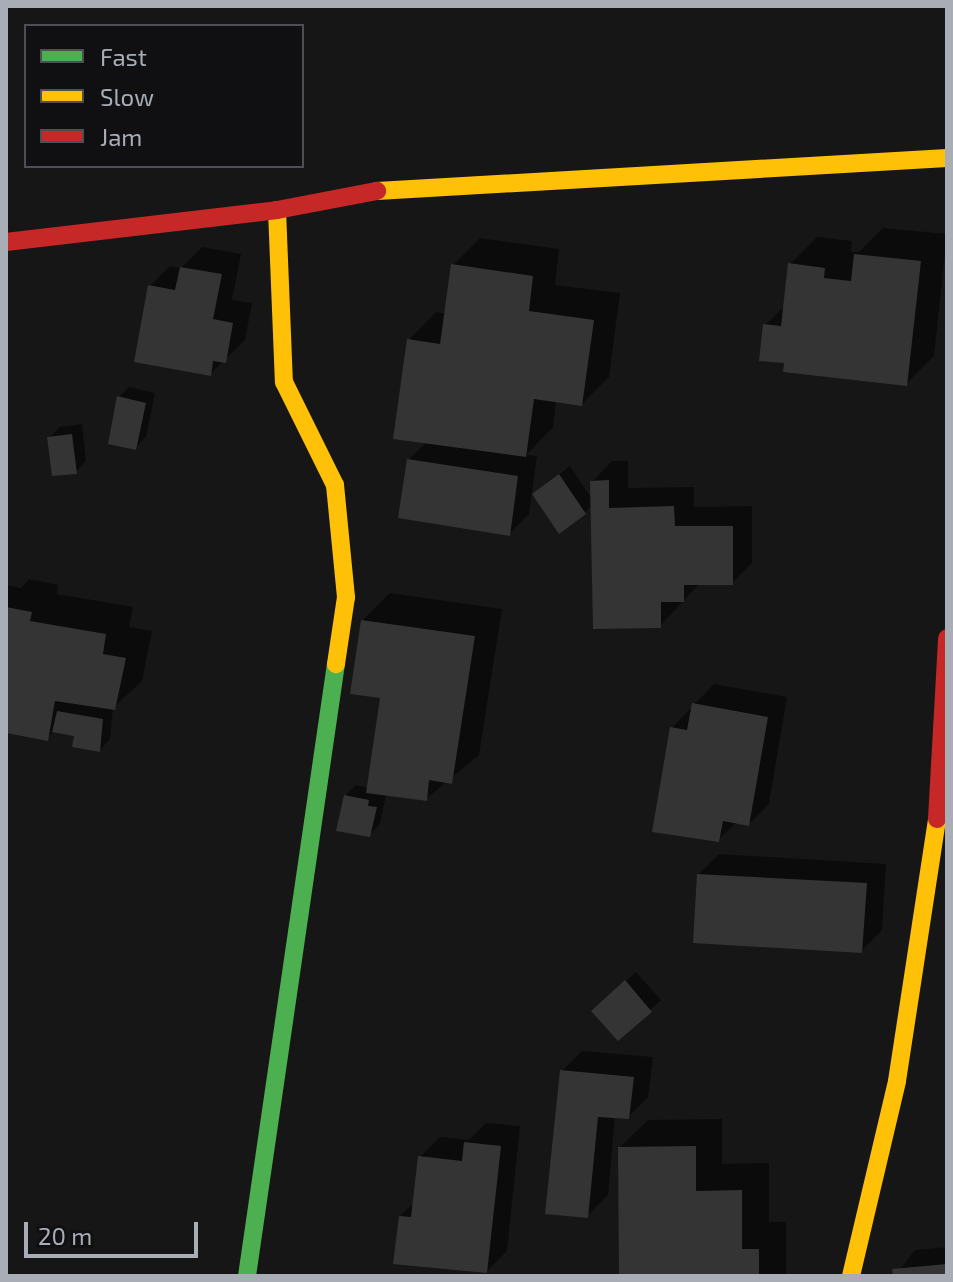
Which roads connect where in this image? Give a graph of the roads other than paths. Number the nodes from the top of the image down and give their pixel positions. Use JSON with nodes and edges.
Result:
{"nodes":[{"id":1,"x":947,"y":158,"type":"edge"},
{"id":2,"x":277,"y":210,"type":"junction"},
{"id":3,"x":6,"y":242,"type":"edge"},
{"id":4,"x":947,"y":638,"type":"edge"},
{"id":5,"x":247,"y":1276,"type":"edge"},
{"id":6,"x":851,"y":1276,"type":"edge"}],
"edges":[{"from":1,"to":2,"type":"street"},
{"from":2,"to":3,"type":"street"},
{"from":2,"to":5,"type":"street"},
{"from":4,"to":6,"type":"street"}]}
